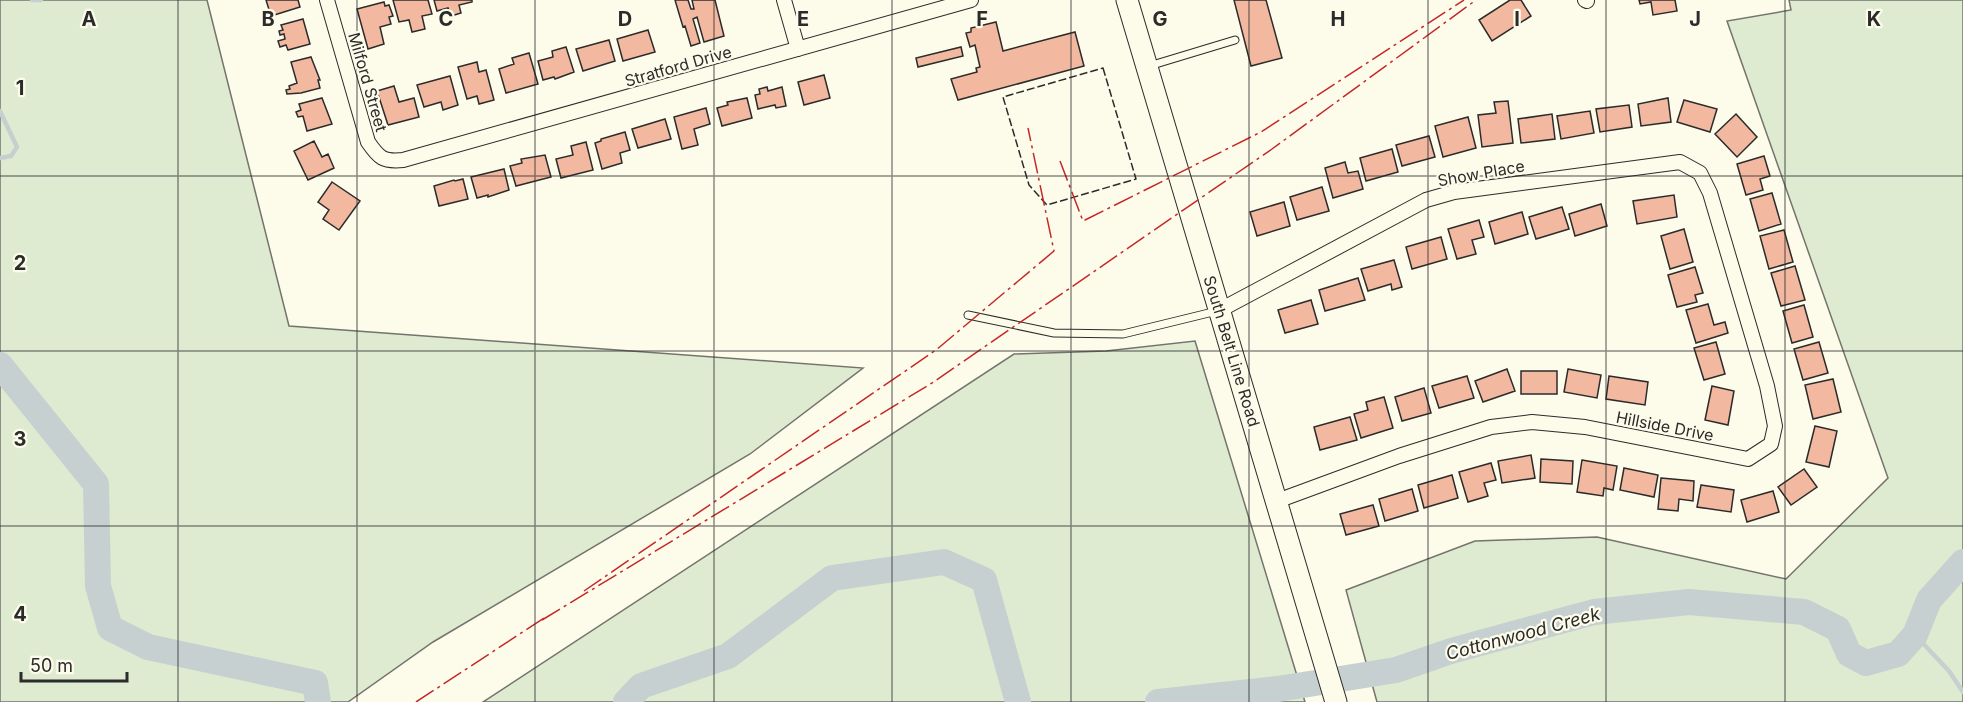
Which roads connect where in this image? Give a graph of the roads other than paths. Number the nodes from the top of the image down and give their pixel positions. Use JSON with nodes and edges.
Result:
{"nodes":[{"id":1,"x":327,"y":0,"type":"edge"},
{"id":2,"x":784,"y":0,"type":"edge"},
{"id":3,"x":971,"y":0,"type":"edge"},
{"id":4,"x":1127,"y":0,"type":"edge"},
{"id":5,"x":1235,"y":40,"type":"dead end"},
{"id":6,"x":798,"y":49,"type":"junction"},
{"id":7,"x":1147,"y":67,"type":"junction"},
{"id":8,"x":393,"y":161,"type":"joint"},
{"id":9,"x":1700,"y":174,"type":"joint"},
{"id":10,"x":1220,"y":310,"type":"junction"},
{"id":11,"x":968,"y":315,"type":"dead end"},
{"id":12,"x":1277,"y":501,"type":"junction"},
{"id":13,"x":1336,"y":702,"type":"edge"}],
"edges":[{"from":1,"to":8,"type":"street","name":"Milford Street"},
{"from":2,"to":6,"type":"street"},
{"from":3,"to":6,"type":"street","name":"Stratford Drive"},
{"from":4,"to":7,"type":"main road","name":"South Belt Line Road"},
{"from":5,"to":7,"type":"lane"},
{"from":6,"to":8,"type":"street","name":"Stratford Drive"},
{"from":7,"to":10,"type":"main road","name":"South Belt Line Road"},
{"from":9,"to":10,"type":"street","name":"Show Place"},
{"from":9,"to":12,"type":"street","name":"Hillside Drive"},
{"from":10,"to":11,"type":"lane"},
{"from":10,"to":12,"type":"main road","name":"South Belt Line Road"},
{"from":12,"to":13,"type":"main road","name":"South Belt Line Road"}]}
